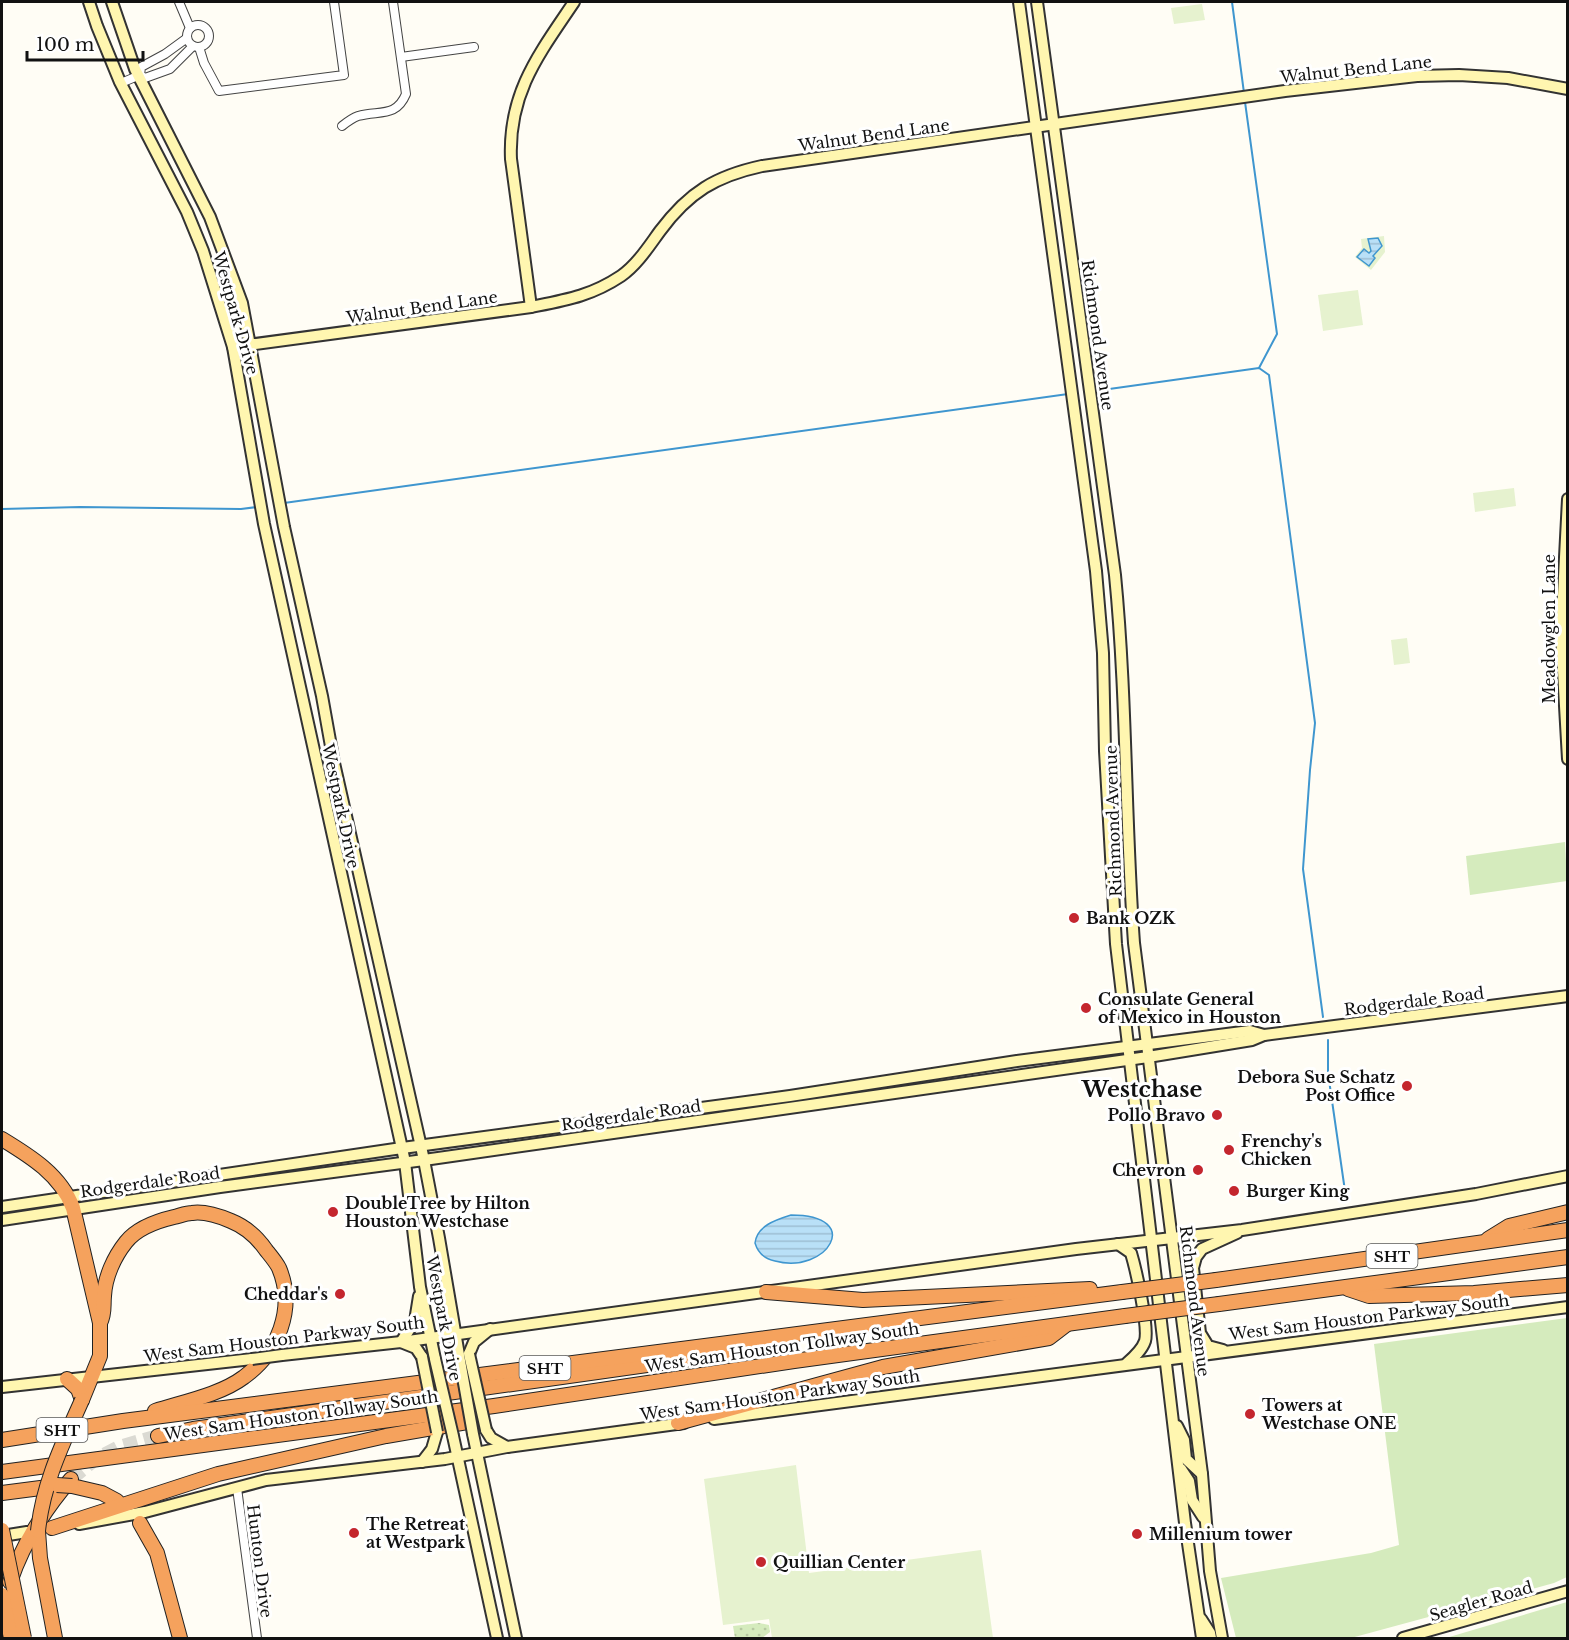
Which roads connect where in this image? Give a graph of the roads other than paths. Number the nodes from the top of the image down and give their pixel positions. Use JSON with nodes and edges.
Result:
{"nodes":[{"id":1,"x":89,"y":2,"type":"edge"},
{"id":2,"x":112,"y":2,"type":"edge"},
{"id":3,"x":179,"y":2,"type":"edge"},
{"id":4,"x":334,"y":2,"type":"edge"},
{"id":5,"x":393,"y":2,"type":"edge"},
{"id":6,"x":574,"y":2,"type":"edge"},
{"id":7,"x":1019,"y":2,"type":"edge"},
{"id":8,"x":1037,"y":2,"type":"edge"},
{"id":9,"x":190,"y":28,"type":"junction"},
{"id":10,"x":187,"y":38,"type":"junction"},
{"id":11,"x":196,"y":47,"type":"junction"},
{"id":12,"x":474,"y":47,"type":"dead end"},
{"id":13,"x":401,"y":57,"type":"junction"},
{"id":14,"x":139,"y":75,"type":"junction"},
{"id":15,"x":121,"y":83,"type":"junction"},
{"id":16,"x":1568,"y":88,"type":"edge"},
{"id":17,"x":1054,"y":124,"type":"junction"},
{"id":18,"x":342,"y":126,"type":"dead end"},
{"id":19,"x":1036,"y":127,"type":"junction"},
{"id":20,"x":181,"y":160,"type":"junction"},
{"id":21,"x":165,"y":169,"type":"junction"},
{"id":22,"x":1070,"y":239,"type":"junction"},
{"id":23,"x":1051,"y":242,"type":"junction"},
{"id":24,"x":221,"y":244,"type":"junction"},
{"id":25,"x":203,"y":250,"type":"junction"},
{"id":26,"x":531,"y":307,"type":"junction"},
{"id":27,"x":251,"y":345,"type":"junction"},
{"id":28,"x":233,"y":347,"type":"junction"},
{"id":29,"x":1101,"y":470,"type":"junction"},
{"id":30,"x":1083,"y":473,"type":"junction"},
{"id":31,"x":1568,"y":499,"type":"edge"},
{"id":32,"x":1567,"y":514,"type":"edge"},
{"id":33,"x":1096,"y":571,"type":"junction"},
{"id":34,"x":1115,"y":575,"type":"junction"},
{"id":35,"x":1124,"y":706,"type":"junction"},
{"id":36,"x":1104,"y":707,"type":"junction"},
{"id":37,"x":1568,"y":759,"type":"edge"},
{"id":38,"x":1110,"y":826,"type":"junction"},
{"id":39,"x":1127,"y":826,"type":"junction"},
{"id":40,"x":1134,"y":943,"type":"junction"},
{"id":41,"x":1116,"y":944,"type":"junction"},
{"id":42,"x":1568,"y":996,"type":"edge"},
{"id":43,"x":1264,"y":1035,"type":"junction"},
{"id":44,"x":1147,"y":1044,"type":"junction"},
{"id":45,"x":1128,"y":1047,"type":"junction"},
{"id":46,"x":1148,"y":1057,"type":"junction"},
{"id":47,"x":1130,"y":1060,"type":"junction"},
{"id":48,"x":1017,"y":1061,"type":"junction"},
{"id":49,"x":1015,"y":1076,"type":"junction"},
{"id":50,"x":886,"y":1082,"type":"junction"},
{"id":51,"x":888,"y":1094,"type":"junction"},
{"id":52,"x":791,"y":1102,"type":"junction"},
{"id":53,"x":672,"y":1111,"type":"junction"},
{"id":54,"x":674,"y":1124,"type":"junction"},
{"id":55,"x":565,"y":1125,"type":"junction"},
{"id":56,"x":567,"y":1138,"type":"junction"},
{"id":57,"x":2,"y":1139,"type":"edge"},
{"id":58,"x":421,"y":1146,"type":"junction"},
{"id":59,"x":401,"y":1148,"type":"junction"},
{"id":60,"x":424,"y":1160,"type":"junction"},
{"id":61,"x":405,"y":1162,"type":"junction"},
{"id":62,"x":1568,"y":1176,"type":"edge"},
{"id":63,"x":189,"y":1178,"type":"junction"},
{"id":64,"x":191,"y":1191,"type":"junction"},
{"id":65,"x":71,"y":1202,"type":"junction"},
{"id":66,"x":2,"y":1207,"type":"edge"},
{"id":67,"x":1568,"y":1212,"type":"edge"},
{"id":68,"x":2,"y":1220,"type":"edge"},
{"id":69,"x":1242,"y":1230,"type":"junction"},
{"id":70,"x":1568,"y":1230,"type":"edge"},
{"id":71,"x":1172,"y":1238,"type":"junction"},
{"id":72,"x":1151,"y":1240,"type":"junction"},
{"id":73,"x":1481,"y":1243,"type":"junction"},
{"id":74,"x":1118,"y":1244,"type":"junction"},
{"id":75,"x":1568,"y":1257,"type":"edge"},
{"id":76,"x":1568,"y":1285,"type":"edge"},
{"id":77,"x":420,"y":1287,"type":"junction"},
{"id":78,"x":1343,"y":1287,"type":"junction"},
{"id":79,"x":1122,"y":1291,"type":"junction"},
{"id":80,"x":766,"y":1292,"type":"junction"},
{"id":81,"x":1568,"y":1307,"type":"edge"},
{"id":82,"x":100,"y":1323,"type":"junction"},
{"id":83,"x":1067,"y":1324,"type":"junction"},
{"id":84,"x":490,"y":1329,"type":"junction"},
{"id":85,"x":454,"y":1333,"type":"junction"},
{"id":86,"x":793,"y":1336,"type":"junction"},
{"id":87,"x":430,"y":1337,"type":"junction"},
{"id":88,"x":401,"y":1341,"type":"junction"},
{"id":89,"x":1225,"y":1351,"type":"junction"},
{"id":90,"x":464,"y":1354,"type":"junction"},
{"id":91,"x":1187,"y":1357,"type":"junction"},
{"id":92,"x":1166,"y":1359,"type":"junction"},
{"id":93,"x":1127,"y":1363,"type":"junction"},
{"id":94,"x":93,"y":1376,"type":"junction"},
{"id":95,"x":67,"y":1379,"type":"junction"},
{"id":96,"x":2,"y":1388,"type":"edge"},
{"id":97,"x":83,"y":1396,"type":"junction"},
{"id":98,"x":490,"y":1407,"type":"junction"},
{"id":99,"x":1173,"y":1419,"type":"junction"},
{"id":100,"x":123,"y":1421,"type":"junction"},
{"id":101,"x":678,"y":1423,"type":"junction"},
{"id":102,"x":158,"y":1436,"type":"tunnel mouth"},
{"id":103,"x":2,"y":1440,"type":"edge"},
{"id":104,"x":507,"y":1447,"type":"junction"},
{"id":105,"x":477,"y":1454,"type":"junction"},
{"id":106,"x":457,"y":1457,"type":"junction"},
{"id":107,"x":423,"y":1462,"type":"junction"},
{"id":108,"x":1179,"y":1467,"type":"junction"},
{"id":109,"x":2,"y":1472,"type":"edge"},
{"id":110,"x":1202,"y":1474,"type":"junction"},
{"id":111,"x":72,"y":1483,"type":"junction"},
{"id":112,"x":237,"y":1488,"type":"junction"},
{"id":113,"x":2,"y":1493,"type":"edge"},
{"id":114,"x":117,"y":1501,"type":"dead end"},
{"id":115,"x":1205,"y":1520,"type":"junction"},
{"id":116,"x":140,"y":1524,"type":"dead end"},
{"id":117,"x":2,"y":1530,"type":"edge"},
{"id":118,"x":40,"y":1532,"type":"junction"},
{"id":119,"x":2,"y":1536,"type":"edge"},
{"id":120,"x":1568,"y":1591,"type":"edge"},
{"id":121,"x":2,"y":1595,"type":"edge"},
{"id":122,"x":1199,"y":1616,"type":"junction"},
{"id":123,"x":2,"y":1638,"type":"edge"},
{"id":124,"x":11,"y":1638,"type":"edge"},
{"id":125,"x":24,"y":1638,"type":"edge"},
{"id":126,"x":55,"y":1638,"type":"edge"},
{"id":127,"x":180,"y":1638,"type":"edge"},
{"id":128,"x":257,"y":1638,"type":"edge"},
{"id":129,"x":497,"y":1638,"type":"edge"},
{"id":130,"x":516,"y":1638,"type":"edge"},
{"id":131,"x":1202,"y":1638,"type":"edge"},
{"id":132,"x":1211,"y":1638,"type":"edge"},
{"id":133,"x":1222,"y":1638,"type":"edge"},
{"id":134,"x":1402,"y":1638,"type":"edge"}],
"edges":[{"from":1,"to":15,"type":"main road","name":"Westpark Drive"},
{"from":2,"to":14,"type":"main road","name":"Westpark Drive"},
{"from":3,"to":9,"type":"street"},
{"from":4,"to":11,"type":"street"},
{"from":5,"to":13,"type":"street"},
{"from":6,"to":26,"type":"main road"},
{"from":7,"to":19,"type":"main road","name":"Richmond Avenue"},
{"from":8,"to":17,"type":"main road","name":"Richmond Avenue"},
{"from":9,"to":10,"type":"street"},
{"from":9,"to":11,"type":"street"},
{"from":10,"to":11,"type":"street"},
{"from":10,"to":14,"type":"street"},
{"from":11,"to":14,"type":"street"},
{"from":12,"to":13,"type":"street"},
{"from":13,"to":18,"type":"street"},
{"from":14,"to":15,"type":"street"},
{"from":14,"to":20,"type":"main road","name":"Westpark Drive"},
{"from":15,"to":21,"type":"main road","name":"Westpark Drive"},
{"from":16,"to":17,"type":"main road","name":"Walnut Bend Lane"},
{"from":17,"to":19,"type":"main road","name":"Walnut Bend Lane"},
{"from":17,"to":22,"type":"main road","name":"Richmond Avenue"},
{"from":19,"to":23,"type":"main road","name":"Richmond Avenue"},
{"from":19,"to":26,"type":"main road","name":"Walnut Bend Lane"},
{"from":20,"to":21,"type":"main road"},
{"from":20,"to":24,"type":"main road","name":"Westpark Drive"},
{"from":21,"to":25,"type":"main road","name":"Westpark Drive"},
{"from":22,"to":23,"type":"main road"},
{"from":22,"to":29,"type":"main road","name":"Richmond Avenue"},
{"from":23,"to":30,"type":"main road","name":"Richmond Avenue"},
{"from":24,"to":25,"type":"main road"},
{"from":24,"to":27,"type":"main road","name":"Westpark Drive"},
{"from":25,"to":28,"type":"main road","name":"Westpark Drive"},
{"from":26,"to":27,"type":"main road","name":"Walnut Bend Lane"},
{"from":27,"to":28,"type":"main road","name":"Walnut Bend Lane"},
{"from":27,"to":58,"type":"main road","name":"Westpark Drive"},
{"from":28,"to":59,"type":"main road","name":"Westpark Drive"},
{"from":29,"to":30,"type":"main road"},
{"from":29,"to":34,"type":"main road","name":"Richmond Avenue"},
{"from":30,"to":33,"type":"main road","name":"Richmond Avenue"},
{"from":31,"to":32,"type":"main road","name":"Meadowglen Lane"},
{"from":32,"to":37,"type":"main road","name":"Meadowglen Lane"},
{"from":33,"to":34,"type":"main road"},
{"from":33,"to":36,"type":"main road","name":"Richmond Avenue"},
{"from":34,"to":35,"type":"main road","name":"Richmond Avenue"},
{"from":35,"to":36,"type":"main road"},
{"from":35,"to":39,"type":"main road","name":"Richmond Avenue"},
{"from":36,"to":38,"type":"main road","name":"Richmond Avenue"},
{"from":38,"to":39,"type":"main road"},
{"from":38,"to":41,"type":"main road","name":"Richmond Avenue"},
{"from":39,"to":40,"type":"main road","name":"Richmond Avenue"},
{"from":40,"to":41,"type":"main road"},
{"from":40,"to":44,"type":"main road","name":"Richmond Avenue"},
{"from":41,"to":45,"type":"main road","name":"Richmond Avenue"},
{"from":42,"to":43,"type":"main road","name":"Rodgerdale Road"},
{"from":43,"to":44,"type":"main road","name":"Rodgerdale Road"},
{"from":43,"to":46,"type":"main road","name":"Rodgerdale Road"},
{"from":44,"to":45,"type":"main road","name":"Rodgerdale Road"},
{"from":44,"to":46,"type":"main road","name":"Richmond Avenue"},
{"from":45,"to":47,"type":"main road","name":"Richmond Avenue"},
{"from":45,"to":48,"type":"main road","name":"Rodgerdale Road"},
{"from":46,"to":47,"type":"main road","name":"Rodgerdale Road"},
{"from":46,"to":71,"type":"main road","name":"Richmond Avenue"},
{"from":47,"to":49,"type":"main road","name":"Rodgerdale Road"},
{"from":47,"to":72,"type":"main road","name":"Richmond Avenue"},
{"from":48,"to":49,"type":"main road"},
{"from":48,"to":50,"type":"main road","name":"Rodgerdale Road"},
{"from":49,"to":51,"type":"main road","name":"Rodgerdale Road"},
{"from":50,"to":51,"type":"main road"},
{"from":50,"to":52,"type":"main road","name":"Rodgerdale Road"},
{"from":51,"to":52,"type":"main road","name":"Rodgerdale Road"},
{"from":52,"to":53,"type":"main road","name":"Rodgerdale Road"},
{"from":52,"to":54,"type":"main road","name":"Rodgerdale Road"},
{"from":53,"to":54,"type":"main road"},
{"from":53,"to":55,"type":"main road","name":"Rodgerdale Road"},
{"from":54,"to":56,"type":"main road","name":"Rodgerdale Road"},
{"from":55,"to":56,"type":"main road"},
{"from":55,"to":58,"type":"main road","name":"Rodgerdale Road"},
{"from":56,"to":60,"type":"main road","name":"Rodgerdale Road"},
{"from":57,"to":65,"type":"highway"},
{"from":58,"to":59,"type":"main road","name":"Rodgerdale Road"},
{"from":58,"to":60,"type":"main road","name":"Westpark Drive"},
{"from":59,"to":61,"type":"main road","name":"Westpark Drive"},
{"from":59,"to":63,"type":"main road","name":"Rodgerdale Road"},
{"from":60,"to":61,"type":"main road","name":"Rodgerdale Road"},
{"from":60,"to":85,"type":"main road","name":"Westpark Drive"},
{"from":61,"to":64,"type":"main road","name":"Rodgerdale Road"},
{"from":61,"to":77,"type":"main road","name":"Westpark Drive"},
{"from":62,"to":69,"type":"main road","name":"West Sam Houston Parkway South"},
{"from":63,"to":64,"type":"main road"},
{"from":63,"to":65,"type":"main road","name":"Rodgerdale Road"},
{"from":64,"to":65,"type":"main road","name":"Rodgerdale Road"},
{"from":65,"to":66,"type":"main road","name":"Rodgerdale Road"},
{"from":65,"to":68,"type":"main road","name":"Rodgerdale Road"},
{"from":65,"to":82,"type":"highway"},
{"from":67,"to":73,"type":"highway"},
{"from":69,"to":71,"type":"main road","name":"West Sam Houston Parkway South"},
{"from":69,"to":89,"type":"main road"},
{"from":70,"to":73,"type":"highway","number":"SHT"},
{"from":71,"to":72,"type":"main road","name":"West Sam Houston Parkway South"},
{"from":71,"to":91,"type":"main road","name":"Richmond Avenue"},
{"from":72,"to":74,"type":"main road","name":"West Sam Houston Parkway South"},
{"from":72,"to":92,"type":"main road","name":"Richmond Avenue"},
{"from":73,"to":79,"type":"highway","number":"SHT","bridge":true},
{"from":74,"to":80,"type":"main road","name":"West Sam Houston Parkway South"},
{"from":74,"to":93,"type":"main road"},
{"from":75,"to":78,"type":"highway","name":"West Sam Houston Tollway South","number":"SHT"},
{"from":76,"to":78,"type":"highway"},
{"from":77,"to":87,"type":"main road","name":"Westpark Drive"},
{"from":77,"to":88,"type":"main road"},
{"from":78,"to":83,"type":"highway","name":"West Sam Houston Tollway South","number":"SHT","bridge":true},
{"from":79,"to":80,"type":"highway"},
{"from":79,"to":86,"type":"highway","name":"West Sam Houston Tollway South","number":"SHT"},
{"from":80,"to":84,"type":"main road","name":"West Sam Houston Parkway South"},
{"from":81,"to":89,"type":"main road","name":"West Sam Houston Parkway South"},
{"from":82,"to":94,"type":"highway"},
{"from":82,"to":100,"type":"highway"},
{"from":83,"to":98,"type":"highway","name":"West Sam Houston Tollway South","number":"SHT"},
{"from":83,"to":101,"type":"highway"},
{"from":84,"to":85,"type":"main road","name":"West Sam Houston Parkway South"},
{"from":84,"to":90,"type":"main road"},
{"from":85,"to":87,"type":"main road","name":"West Sam Houston Parkway South"},
{"from":85,"to":90,"type":"main road","name":"Westpark Drive"},
{"from":86,"to":100,"type":"highway","name":"West Sam Houston Tollway South","number":"SHT"},
{"from":86,"to":102,"type":"highway"},
{"from":87,"to":88,"type":"main road","name":"West Sam Houston Parkway South"},
{"from":87,"to":106,"type":"main road","name":"Westpark Drive","bridge":true},
{"from":88,"to":94,"type":"main road","name":"West Sam Houston Parkway South","bridge":true},
{"from":88,"to":107,"type":"main road","bridge":true},
{"from":89,"to":91,"type":"main road","name":"West Sam Houston Parkway South"},
{"from":90,"to":104,"type":"main road","bridge":true},
{"from":90,"to":105,"type":"main road","name":"Westpark Drive","bridge":true},
{"from":91,"to":92,"type":"main road","name":"West Sam Houston Parkway South"},
{"from":91,"to":110,"type":"main road","name":"Richmond Avenue"},
{"from":92,"to":93,"type":"main road","name":"West Sam Houston Parkway South"},
{"from":92,"to":99,"type":"main road","name":"Richmond Avenue"},
{"from":93,"to":101,"type":"main road","name":"West Sam Houston Parkway South"},
{"from":94,"to":95,"type":"main road","name":"West Sam Houston Parkway South"},
{"from":94,"to":97,"type":"highway"},
{"from":95,"to":96,"type":"main road","name":"West Sam Houston Parkway South"},
{"from":95,"to":97,"type":"highway"},
{"from":97,"to":118,"type":"highway","bridge":true},
{"from":98,"to":109,"type":"highway","name":"West Sam Houston Tollway South","number":"SHT"},
{"from":98,"to":118,"type":"highway"},
{"from":99,"to":108,"type":"main road","name":"Richmond Avenue"},
{"from":99,"to":110,"type":"main road"},
{"from":100,"to":103,"type":"highway","name":"West Sam Houston Tollway South","number":"SHT"},
{"from":101,"to":104,"type":"main road","name":"West Sam Houston Parkway South"},
{"from":104,"to":105,"type":"main road","name":"West Sam Houston Parkway South"},
{"from":105,"to":106,"type":"main road","name":"West Sam Houston Parkway South"},
{"from":105,"to":130,"type":"main road","name":"Westpark Drive"},
{"from":106,"to":107,"type":"main road","name":"West Sam Houston Parkway South"},
{"from":106,"to":129,"type":"main road","name":"Westpark Drive"},
{"from":107,"to":112,"type":"main road","name":"West Sam Houston Parkway South"},
{"from":108,"to":115,"type":"main road"},
{"from":108,"to":122,"type":"main road","name":"Richmond Avenue"},
{"from":110,"to":115,"type":"main road","name":"Richmond Avenue"},
{"from":111,"to":113,"type":"highway","bridge":true},
{"from":111,"to":114,"type":"highway"},
{"from":111,"to":123,"type":"highway"},
{"from":112,"to":118,"type":"main road","name":"West Sam Houston Parkway South"},
{"from":112,"to":128,"type":"street","name":"Hunton Drive"},
{"from":115,"to":133,"type":"main road","name":"Richmond Avenue"},
{"from":116,"to":127,"type":"highway"},
{"from":117,"to":125,"type":"highway","bridge":true},
{"from":118,"to":119,"type":"main road","name":"West Sam Houston Parkway South"},
{"from":118,"to":126,"type":"highway"},
{"from":120,"to":134,"type":"main road","name":"Seagler Road"},
{"from":121,"to":124,"type":"highway","bridge":true},
{"from":122,"to":131,"type":"main road","name":"Richmond Avenue"},
{"from":122,"to":132,"type":"main road"}]}
